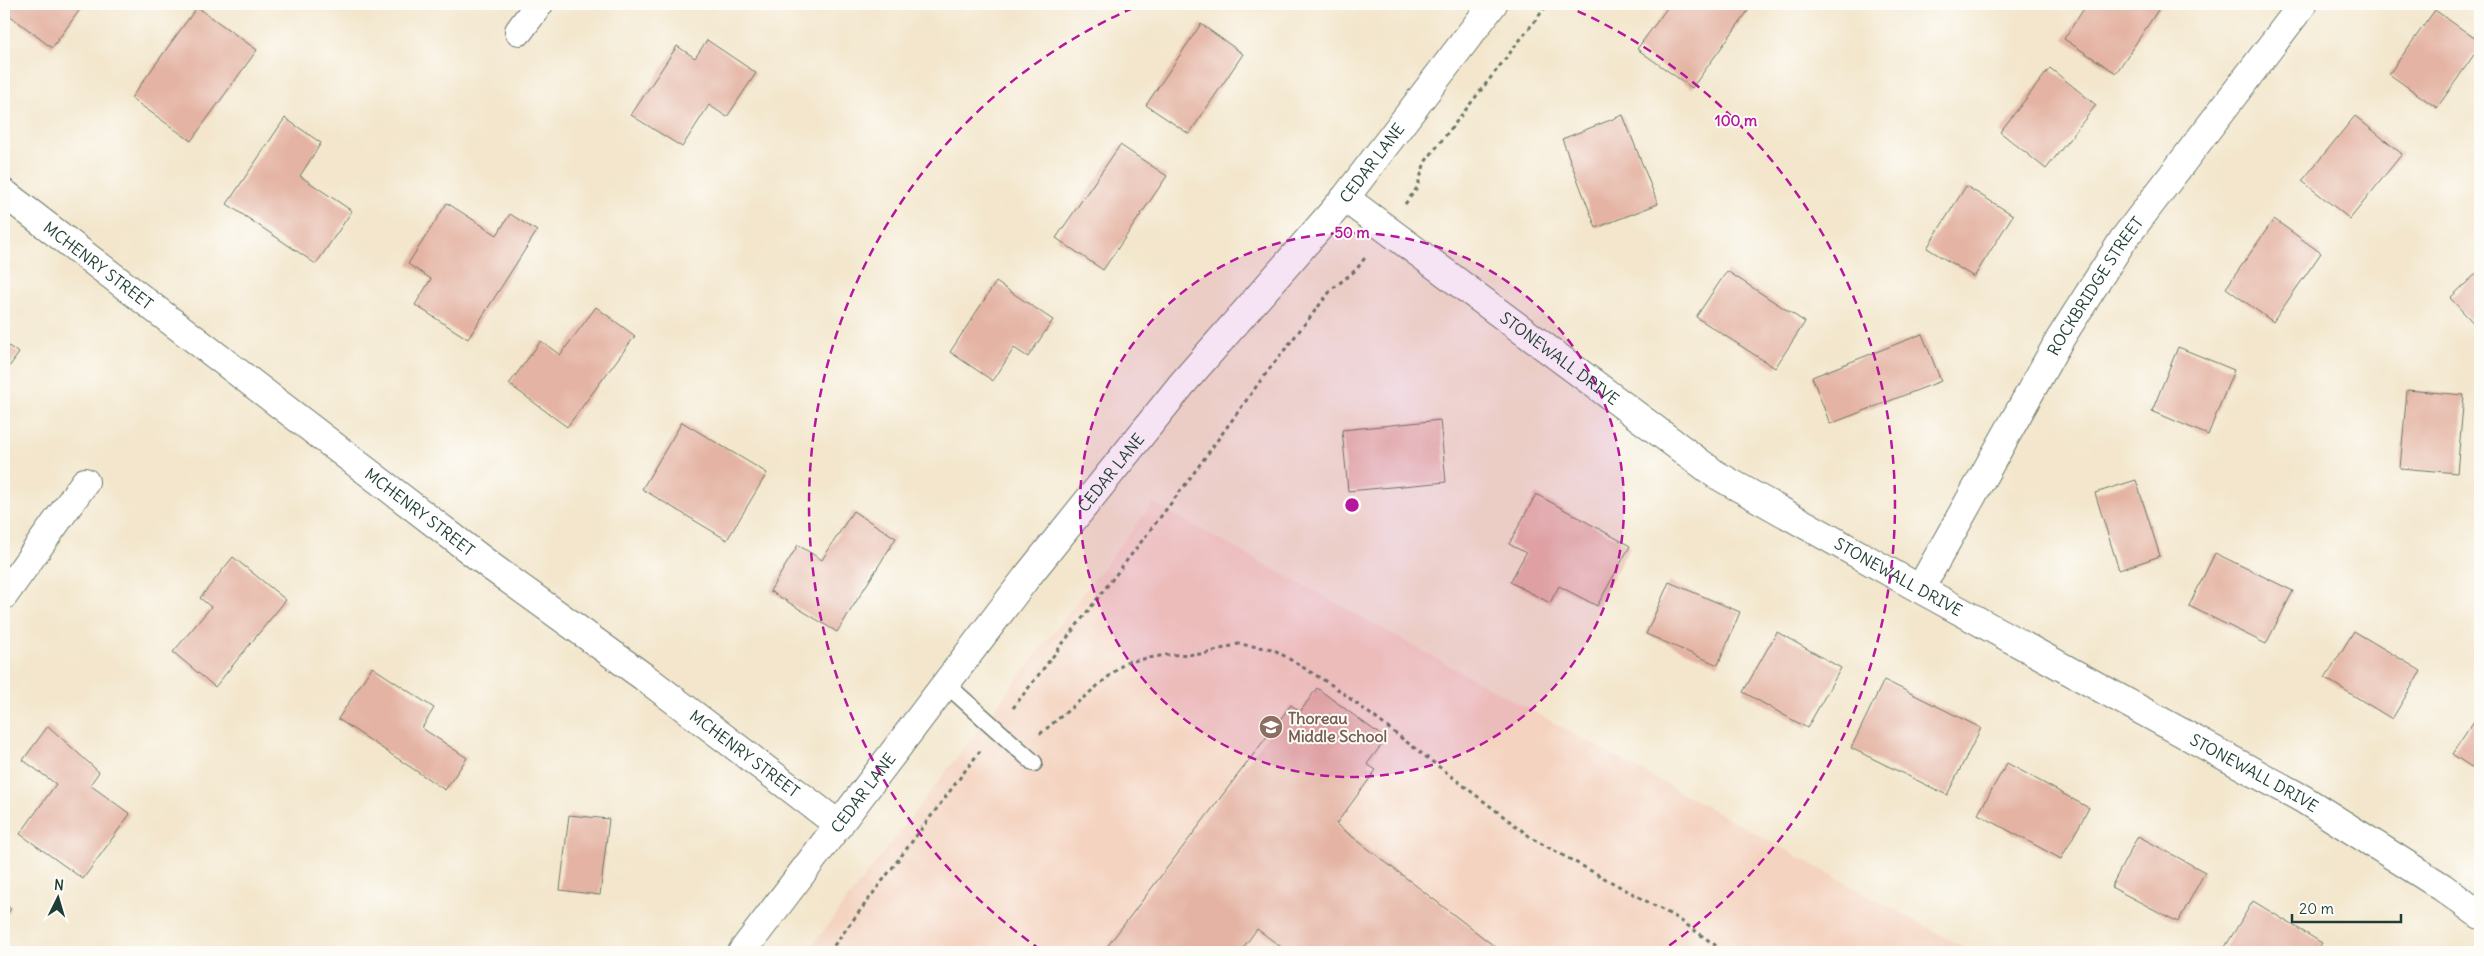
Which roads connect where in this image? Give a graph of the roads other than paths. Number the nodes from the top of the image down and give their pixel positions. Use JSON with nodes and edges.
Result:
{"nodes":[{"id":1,"x":539,"y":4,"type":"edge"},
{"id":2,"x":1493,"y":4,"type":"edge"},
{"id":3,"x":2303,"y":4,"type":"edge"},
{"id":4,"x":519,"y":31,"type":"dead end"},
{"id":5,"x":4,"y":193,"type":"edge"},
{"id":6,"x":1346,"y":198,"type":"junction"},
{"id":7,"x":84,"y":482,"type":"dead end"},
{"id":8,"x":1920,"y":589,"type":"junction"},
{"id":9,"x":4,"y":595,"type":"edge"},
{"id":10,"x":946,"y":684,"type":"junction"},
{"id":11,"x":1034,"y":763,"type":"dead end"},
{"id":12,"x":839,"y":825,"type":"junction"},
{"id":13,"x":2480,"y":915,"type":"edge"},
{"id":14,"x":742,"y":952,"type":"edge"}],
"edges":[{"from":1,"to":4,"type":"street"},
{"from":2,"to":6,"type":"street","name":"CEDAR LANE"},
{"from":3,"to":8,"type":"street","name":"ROCKBRIDGE STREET"},
{"from":5,"to":12,"type":"street","name":"MCHENRY STREET"},
{"from":6,"to":8,"type":"street","name":"STONEWALL DRIVE"},
{"from":6,"to":10,"type":"street","name":"CEDAR LANE"},
{"from":7,"to":9,"type":"street"},
{"from":8,"to":13,"type":"street","name":"STONEWALL DRIVE"},
{"from":10,"to":11,"type":"lane"},
{"from":10,"to":12,"type":"street","name":"CEDAR LANE"},
{"from":12,"to":14,"type":"street","name":"CEDAR LANE"}]}
